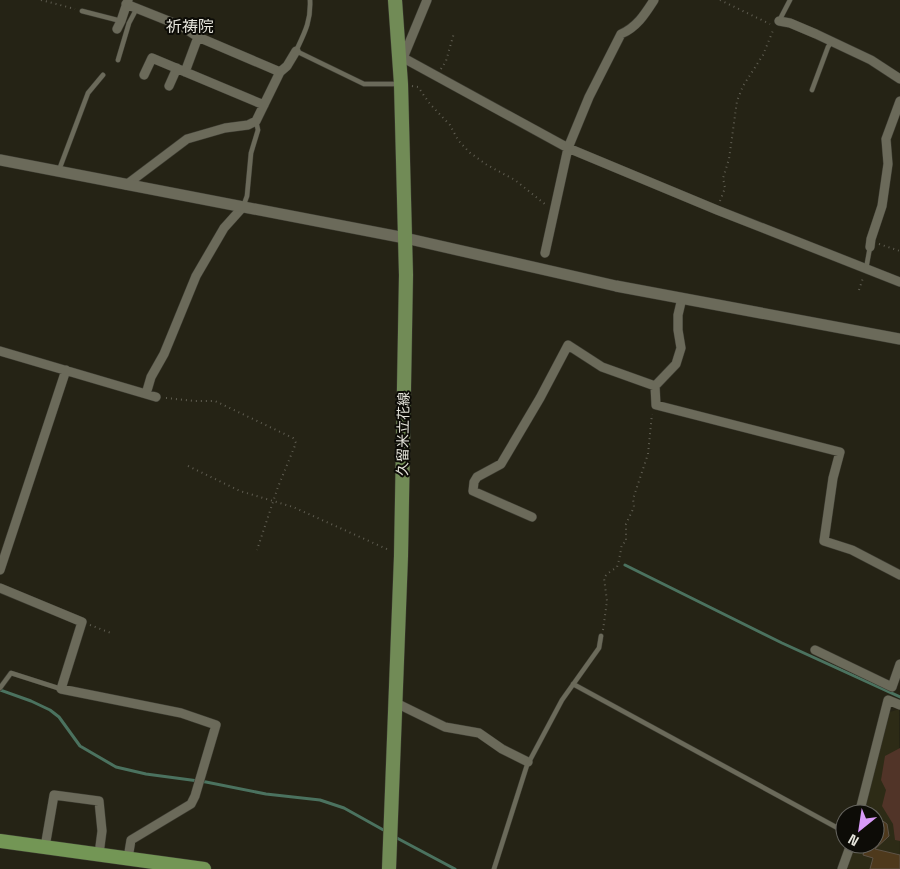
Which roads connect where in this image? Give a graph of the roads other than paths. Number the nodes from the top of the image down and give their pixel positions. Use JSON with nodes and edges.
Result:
{"nodes":[{"id":1,"x":310,"y":0,"type":"edge"},
{"id":2,"x":395,"y":0,"type":"edge"},
{"id":3,"x":426,"y":0,"type":"edge"},
{"id":4,"x":654,"y":0,"type":"edge"},
{"id":5,"x":790,"y":0,"type":"edge"},
{"id":6,"x":127,"y":2,"type":"edge"},
{"id":7,"x":136,"y":8,"type":"junction"},
{"id":8,"x":82,"y":11,"type":"road end"},
{"id":9,"x":777,"y":22,"type":"joint"},
{"id":10,"x":119,"y":25,"type":"joint"},
{"id":11,"x":198,"y":38,"type":"junction"},
{"id":12,"x":832,"y":41,"type":"junction"},
{"id":13,"x":296,"y":51,"type":"junction"},
{"id":14,"x":401,"y":57,"type":"junction"},
{"id":15,"x":118,"y":60,"type":"dead end"},
{"id":16,"x":181,"y":70,"type":"junction"},
{"id":17,"x":280,"y":72,"type":"junction"},
{"id":18,"x":103,"y":75,"type":"dead end"},
{"id":19,"x":144,"y":75,"type":"dead end"},
{"id":20,"x":900,"y":79,"type":"edge"},
{"id":21,"x":401,"y":84,"type":"junction"},
{"id":22,"x":169,"y":86,"type":"dead end"},
{"id":23,"x":812,"y":90,"type":"dead end"},
{"id":24,"x":900,"y":101,"type":"edge"},
{"id":25,"x":264,"y":105,"type":"junction"},
{"id":26,"x":896,"y":119,"type":"edge"},
{"id":27,"x":256,"y":121,"type":"junction"},
{"id":28,"x":568,"y":148,"type":"junction"},
{"id":29,"x":0,"y":160,"type":"edge"},
{"id":30,"x":58,"y":171,"type":"junction"},
{"id":31,"x":126,"y":185,"type":"junction"},
{"id":32,"x":242,"y":208,"type":"junction"},
{"id":33,"x":405,"y":238,"type":"junction"},
{"id":34,"x":870,"y":244,"type":"joint"},
{"id":35,"x":544,"y":253,"type":"dead end"},
{"id":36,"x":866,"y":269,"type":"junction"},
{"id":37,"x":900,"y":282,"type":"edge"},
{"id":38,"x":682,"y":298,"type":"junction"},
{"id":39,"x":900,"y":339,"type":"edge"},
{"id":40,"x":0,"y":351,"type":"edge"},
{"id":41,"x":66,"y":370,"type":"junction"},
{"id":42,"x":655,"y":386,"type":"junction"},
{"id":43,"x":146,"y":394,"type":"junction"},
{"id":44,"x":156,"y":396,"type":"road end"},
{"id":45,"x":473,"y":491,"type":"junction"},
{"id":46,"x":464,"y":495,"type":"dead end"},
{"id":47,"x":532,"y":517,"type":"dead end"},
{"id":48,"x":0,"y":570,"type":"edge"},
{"id":49,"x":900,"y":575,"type":"edge"},
{"id":50,"x":0,"y":588,"type":"edge"},
{"id":51,"x":601,"y":636,"type":"road end"},
{"id":52,"x":814,"y":650,"type":"dead end"},
{"id":53,"x":900,"y":664,"type":"edge"},
{"id":54,"x":573,"y":684,"type":"junction"},
{"id":55,"x":0,"y":688,"type":"edge"},
{"id":56,"x":61,"y":688,"type":"junction"},
{"id":57,"x":396,"y":703,"type":"junction"},
{"id":58,"x":900,"y":705,"type":"edge"},
{"id":59,"x":528,"y":762,"type":"junction"},
{"id":60,"x":862,"y":804,"type":"edge"},
{"id":61,"x":835,"y":827,"type":"edge"},
{"id":62,"x":0,"y":841,"type":"edge"},
{"id":63,"x":45,"y":847,"type":"junction"},
{"id":64,"x":99,"y":854,"type":"junction"},
{"id":65,"x":847,"y":854,"type":"edge"},
{"id":66,"x":128,"y":858,"type":"junction"},
{"id":67,"x":176,"y":867,"type":"edge"},
{"id":68,"x":204,"y":869,"type":"edge"},
{"id":69,"x":389,"y":869,"type":"edge"},
{"id":70,"x":494,"y":869,"type":"edge"},
{"id":71,"x":842,"y":869,"type":"edge"}],
"edges":[{"from":1,"to":13,"type":"lane"},
{"from":2,"to":14,"type":"main road","name":"久留米立花線"},
{"from":3,"to":14,"type":"street"},
{"from":4,"to":28,"type":"street"},
{"from":5,"to":9,"type":"lane"},
{"from":6,"to":7,"type":"street"},
{"from":6,"to":10,"type":"street"},
{"from":7,"to":11,"type":"street"},
{"from":7,"to":15,"type":"lane"},
{"from":8,"to":10,"type":"lane"},
{"from":9,"to":12,"type":"street"},
{"from":11,"to":16,"type":"street"},
{"from":11,"to":17,"type":"street"},
{"from":12,"to":20,"type":"street"},
{"from":12,"to":23,"type":"lane"},
{"from":13,"to":17,"type":"street"},
{"from":13,"to":21,"type":"lane"},
{"from":14,"to":21,"type":"main road","name":"久留米立花線"},
{"from":14,"to":28,"type":"street"},
{"from":16,"to":19,"type":"street"},
{"from":16,"to":22,"type":"street"},
{"from":16,"to":25,"type":"street"},
{"from":17,"to":25,"type":"street"},
{"from":18,"to":30,"type":"lane"},
{"from":21,"to":33,"type":"main road","name":"久留米立花線"},
{"from":24,"to":26,"type":"street"},
{"from":25,"to":27,"type":"street"},
{"from":26,"to":34,"type":"street"},
{"from":27,"to":31,"type":"street"},
{"from":27,"to":32,"type":"lane"},
{"from":28,"to":35,"type":"street"},
{"from":28,"to":36,"type":"street"},
{"from":29,"to":30,"type":"street"},
{"from":30,"to":31,"type":"street"},
{"from":31,"to":32,"type":"street"},
{"from":32,"to":33,"type":"street"},
{"from":32,"to":43,"type":"street"},
{"from":33,"to":38,"type":"street"},
{"from":33,"to":57,"type":"main road","name":"久留米立花線"},
{"from":34,"to":36,"type":"lane"},
{"from":36,"to":37,"type":"street"},
{"from":38,"to":39,"type":"street"},
{"from":38,"to":42,"type":"street"},
{"from":40,"to":41,"type":"street"},
{"from":41,"to":43,"type":"street"},
{"from":41,"to":48,"type":"street"},
{"from":42,"to":45,"type":"street"},
{"from":42,"to":49,"type":"street"},
{"from":43,"to":44,"type":"street"},
{"from":45,"to":46,"type":"street"},
{"from":45,"to":47,"type":"street"},
{"from":50,"to":56,"type":"street"},
{"from":51,"to":54,"type":"lane"},
{"from":52,"to":53,"type":"street"},
{"from":54,"to":59,"type":"lane"},
{"from":54,"to":61,"type":"lane"},
{"from":55,"to":56,"type":"lane"},
{"from":56,"to":66,"type":"street"},
{"from":57,"to":59,"type":"street"},
{"from":57,"to":69,"type":"main road","name":"久留米立花線"},
{"from":58,"to":60,"type":"street"},
{"from":59,"to":70,"type":"lane"},
{"from":62,"to":63,"type":"highway"},
{"from":63,"to":64,"type":"highway"},
{"from":63,"to":64,"type":"street"},
{"from":64,"to":66,"type":"highway"},
{"from":65,"to":71,"type":"street"},
{"from":66,"to":67,"type":"highway"},
{"from":67,"to":68,"type":"highway"}]}
